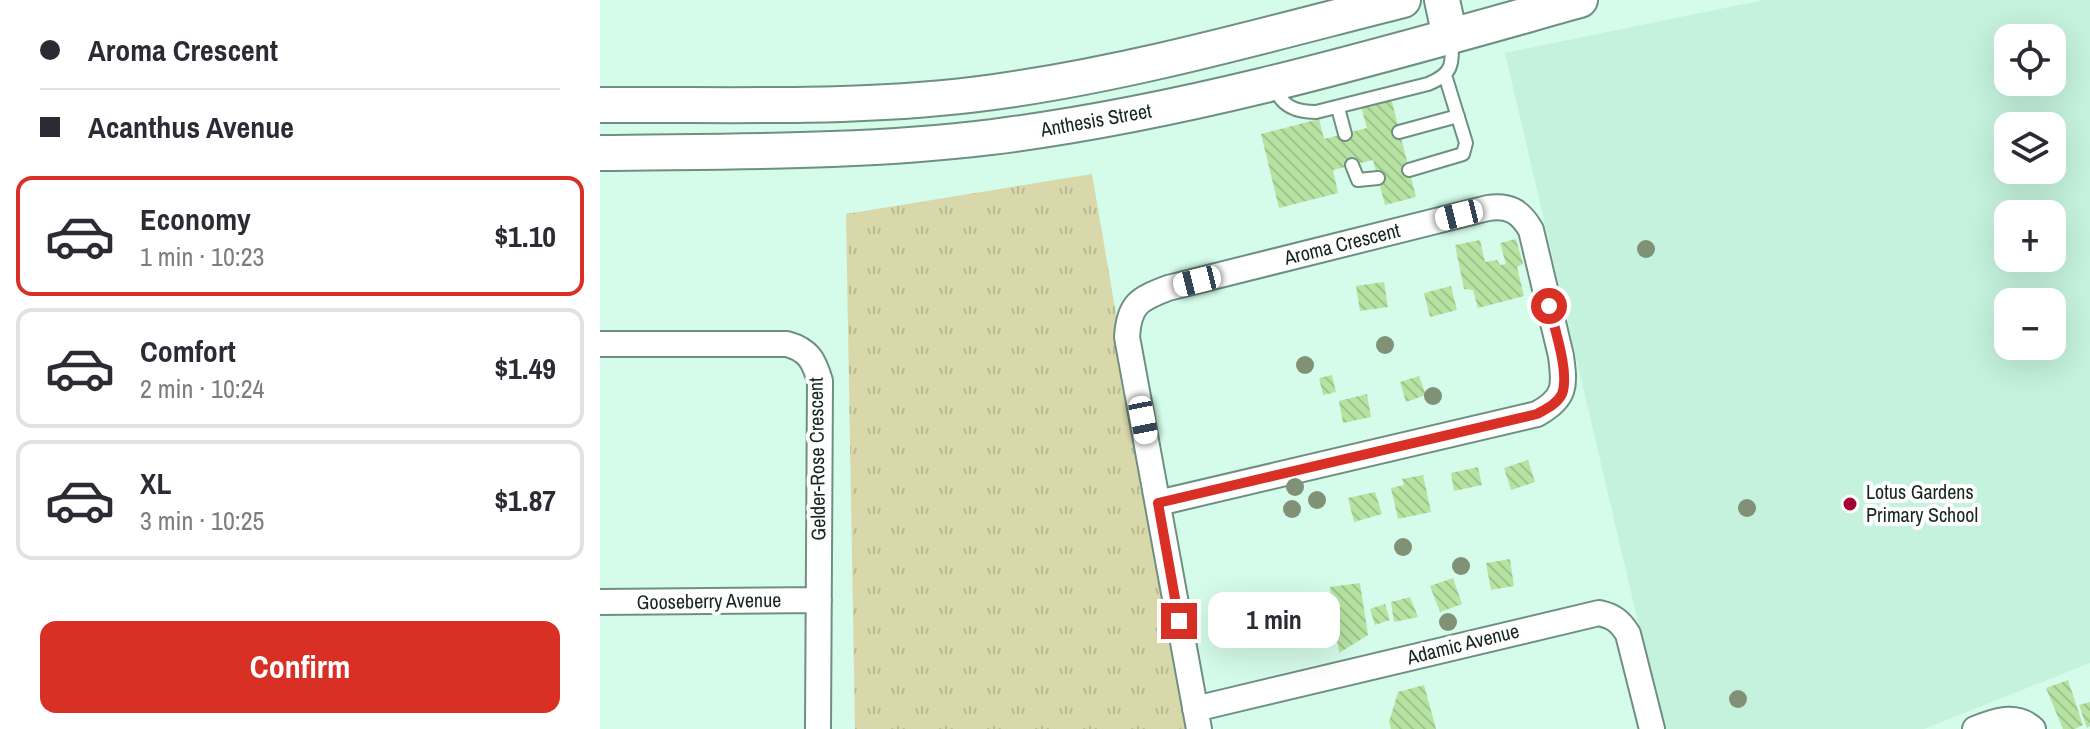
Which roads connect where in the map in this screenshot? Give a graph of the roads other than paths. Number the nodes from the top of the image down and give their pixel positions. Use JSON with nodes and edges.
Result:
{"nodes":[{"id":1,"x":1403,"y":0,"type":"edge"},
{"id":2,"x":1442,"y":0,"type":"edge"},
{"id":3,"x":1580,"y":0,"type":"edge"},
{"id":4,"x":1450,"y":37,"type":"junction"},
{"id":5,"x":1445,"y":75,"type":"junction"},
{"id":6,"x":1273,"y":82,"type":"junction"},
{"id":7,"x":600,"y":105,"type":"edge"},
{"id":8,"x":1338,"y":108,"type":"junction"},
{"id":9,"x":1458,"y":116,"type":"junction"},
{"id":10,"x":1399,"y":132,"type":"dead end"},
{"id":11,"x":1345,"y":134,"type":"dead end"},
{"id":12,"x":600,"y":153,"type":"edge"},
{"id":13,"x":1352,"y":165,"type":"dead end"},
{"id":14,"x":1409,"y":170,"type":"dead end"},
{"id":15,"x":1378,"y":178,"type":"dead end"},
{"id":16,"x":600,"y":344,"type":"edge"},
{"id":17,"x":1158,"y":503,"type":"junction"},
{"id":18,"x":819,"y":600,"type":"junction"},
{"id":19,"x":600,"y":602,"type":"edge"},
{"id":20,"x":1197,"y":719,"type":"edge"},
{"id":21,"x":2026,"y":724,"type":"edge"},
{"id":22,"x":818,"y":729,"type":"edge"},
{"id":23,"x":1652,"y":729,"type":"edge"},
{"id":24,"x":1975,"y":729,"type":"edge"}],
"edges":[{"from":1,"to":7,"type":"street"},
{"from":2,"to":4,"type":"street"},
{"from":3,"to":4,"type":"street","name":"Anthesis Street"},
{"from":4,"to":5,"type":"lane"},
{"from":4,"to":6,"type":"street","name":"Anthesis Street"},
{"from":5,"to":8,"type":"lane"},
{"from":5,"to":9,"type":"lane"},
{"from":6,"to":8,"type":"lane"},
{"from":6,"to":12,"type":"street","name":"Anthesis Street"},
{"from":8,"to":11,"type":"lane"},
{"from":9,"to":10,"type":"lane"},
{"from":9,"to":14,"type":"lane"},
{"from":13,"to":15,"type":"lane"},
{"from":16,"to":18,"type":"street","name":"Gelder-Rose Crescent"},
{"from":17,"to":17,"type":"street","name":"Aroma Crescent"},
{"from":17,"to":20,"type":"street"},
{"from":18,"to":19,"type":"street","name":"Gooseberry Avenue"},
{"from":18,"to":22,"type":"street","name":"Gelder-Rose Crescent"},
{"from":20,"to":23,"type":"street","name":"Adamic Avenue"},
{"from":21,"to":24,"type":"street"}]}
